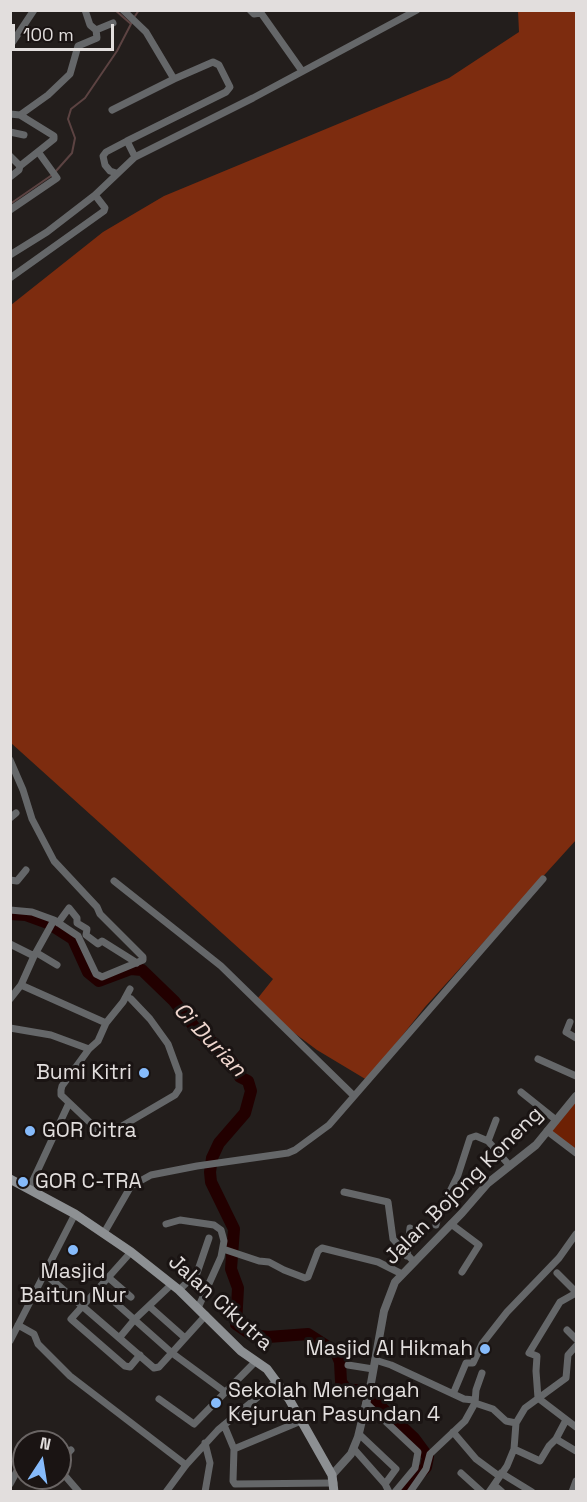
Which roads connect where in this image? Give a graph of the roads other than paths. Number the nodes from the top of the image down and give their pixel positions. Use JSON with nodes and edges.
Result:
{"nodes":[{"id":1,"x":34,"y":10,"type":"edge"},
{"id":2,"x":85,"y":10,"type":"edge"},
{"id":3,"x":123,"y":10,"type":"edge"},
{"id":4,"x":250,"y":10,"type":"edge"},
{"id":5,"x":417,"y":10,"type":"edge"},
{"id":6,"x":113,"y":23,"type":"dead end"},
{"id":7,"x":96,"y":30,"type":"junction"},
{"id":8,"x":10,"y":46,"type":"edge"},
{"id":9,"x":302,"y":71,"type":"junction"},
{"id":10,"x":174,"y":79,"type":"junction"},
{"id":11,"x":112,"y":110,"type":"dead end"},
{"id":12,"x":10,"y":114,"type":"edge"},
{"id":13,"x":20,"y":115,"type":"junction"},
{"id":14,"x":10,"y":132,"type":"edge"},
{"id":15,"x":24,"y":135,"type":"dead end"},
{"id":16,"x":127,"y":141,"type":"junction"},
{"id":17,"x":39,"y":153,"type":"junction"},
{"id":18,"x":10,"y":156,"type":"edge"},
{"id":19,"x":135,"y":157,"type":"junction"},
{"id":20,"x":20,"y":166,"type":"junction"},
{"id":21,"x":116,"y":173,"type":"junction"},
{"id":22,"x":10,"y":177,"type":"edge"},
{"id":23,"x":95,"y":195,"type":"junction"},
{"id":24,"x":10,"y":210,"type":"edge"},
{"id":25,"x":10,"y":255,"type":"edge"},
{"id":26,"x":10,"y":278,"type":"edge"},
{"id":27,"x":10,"y":760,"type":"edge"},
{"id":28,"x":26,"y":870,"type":"dead end"},
{"id":29,"x":543,"y":879,"type":"dead end"},
{"id":30,"x":10,"y":880,"type":"edge"},
{"id":31,"x":114,"y":881,"type":"dead end"},
{"id":32,"x":10,"y":910,"type":"edge"},
{"id":33,"x":55,"y":922,"type":"junction"},
{"id":34,"x":10,"y":944,"type":"edge"},
{"id":35,"x":35,"y":954,"type":"junction"},
{"id":36,"x":137,"y":963,"type":"junction"},
{"id":37,"x":57,"y":965,"type":"dead end"},
{"id":38,"x":21,"y":985,"type":"junction"},
{"id":39,"x":130,"y":989,"type":"dead end"},
{"id":40,"x":10,"y":999,"type":"edge"},
{"id":41,"x":131,"y":999,"type":"dead end"},
{"id":42,"x":570,"y":1022,"type":"dead end"},
{"id":43,"x":106,"y":1023,"type":"junction"},
{"id":44,"x":10,"y":1028,"type":"edge"},
{"id":45,"x":576,"y":1042,"type":"edge"},
{"id":46,"x":89,"y":1049,"type":"junction"},
{"id":47,"x":538,"y":1059,"type":"dead end"},
{"id":48,"x":576,"y":1076,"type":"edge"},
{"id":49,"x":521,"y":1092,"type":"dead end"},
{"id":50,"x":354,"y":1096,"type":"junction"},
{"id":51,"x":576,"y":1096,"type":"edge"},
{"id":52,"x":69,"y":1103,"type":"junction"},
{"id":53,"x":496,"y":1120,"type":"dead end"},
{"id":54,"x":556,"y":1120,"type":"junction"},
{"id":55,"x":547,"y":1131,"type":"junction"},
{"id":56,"x":488,"y":1141,"type":"junction"},
{"id":57,"x":576,"y":1154,"type":"edge"},
{"id":58,"x":509,"y":1165,"type":"junction"},
{"id":59,"x":10,"y":1179,"type":"edge"},
{"id":60,"x":29,"y":1188,"type":"junction"},
{"id":61,"x":344,"y":1192,"type":"dead end"},
{"id":62,"x":75,"y":1214,"type":"junction"},
{"id":63,"x":166,"y":1224,"type":"dead end"},
{"id":64,"x":452,"y":1224,"type":"junction"},
{"id":65,"x":436,"y":1225,"type":"dead end"},
{"id":66,"x":410,"y":1228,"type":"dead end"},
{"id":67,"x":105,"y":1233,"type":"junction"},
{"id":68,"x":576,"y":1234,"type":"edge"},
{"id":69,"x":209,"y":1238,"type":"dead end"},
{"id":70,"x":225,"y":1249,"type":"junction"},
{"id":71,"x":132,"y":1252,"type":"junction"},
{"id":72,"x":410,"y":1259,"type":"junction"},
{"id":73,"x":44,"y":1272,"type":"junction"},
{"id":74,"x":462,"y":1272,"type":"dead end"},
{"id":75,"x":556,"y":1273,"type":"dead end"},
{"id":76,"x":402,"y":1274,"type":"junction"},
{"id":77,"x":109,"y":1278,"type":"junction"},
{"id":78,"x":176,"y":1287,"type":"junction"},
{"id":79,"x":100,"y":1289,"type":"junction"},
{"id":80,"x":576,"y":1292,"type":"edge"},
{"id":81,"x":131,"y":1297,"type":"dead end"},
{"id":82,"x":84,"y":1305,"type":"junction"},
{"id":83,"x":149,"y":1306,"type":"junction"},
{"id":84,"x":202,"y":1312,"type":"junction"},
{"id":85,"x":135,"y":1319,"type":"junction"},
{"id":86,"x":18,"y":1324,"type":"junction"},
{"id":87,"x":567,"y":1330,"type":"dead end"},
{"id":88,"x":120,"y":1337,"type":"junction"},
{"id":89,"x":185,"y":1338,"type":"junction"},
{"id":90,"x":576,"y":1339,"type":"edge"},
{"id":91,"x":10,"y":1341,"type":"edge"},
{"id":92,"x":576,"y":1346,"type":"edge"},
{"id":93,"x":172,"y":1353,"type":"junction"},
{"id":94,"x":140,"y":1355,"type":"junction"},
{"id":95,"x":256,"y":1361,"type":"junction"},
{"id":96,"x":348,"y":1365,"type":"dead end"},
{"id":97,"x":374,"y":1365,"type":"junction"},
{"id":98,"x":482,"y":1373,"type":"dead end"},
{"id":99,"x":277,"y":1381,"type":"junction"},
{"id":100,"x":225,"y":1392,"type":"junction"},
{"id":101,"x":453,"y":1394,"type":"junction"},
{"id":102,"x":538,"y":1398,"type":"junction"},
{"id":103,"x":159,"y":1399,"type":"dead end"},
{"id":104,"x":367,"y":1401,"type":"junction"},
{"id":105,"x":475,"y":1402,"type":"junction"},
{"id":106,"x":566,"y":1420,"type":"junction"},
{"id":107,"x":302,"y":1421,"type":"junction"},
{"id":108,"x":516,"y":1423,"type":"junction"},
{"id":109,"x":224,"y":1425,"type":"junction"},
{"id":110,"x":576,"y":1427,"type":"edge"},
{"id":111,"x":453,"y":1432,"type":"junction"},
{"id":112,"x":359,"y":1434,"type":"junction"},
{"id":113,"x":556,"y":1439,"type":"junction"},
{"id":114,"x":205,"y":1443,"type":"junction"},
{"id":115,"x":234,"y":1449,"type":"junction"},
{"id":116,"x":354,"y":1449,"type":"junction"},
{"id":117,"x":514,"y":1449,"type":"junction"},
{"id":118,"x":576,"y":1451,"type":"edge"},
{"id":119,"x":186,"y":1465,"type":"junction"},
{"id":120,"x":461,"y":1473,"type":"dead end"},
{"id":121,"x":500,"y":1475,"type":"junction"},
{"id":122,"x":576,"y":1481,"type":"edge"},
{"id":123,"x":333,"y":1483,"type":"edge"},
{"id":124,"x":385,"y":1484,"type":"junction"},
{"id":125,"x":491,"y":1488,"type":"edge"},
{"id":126,"x":166,"y":1491,"type":"edge"},
{"id":127,"x":205,"y":1491,"type":"edge"},
{"id":128,"x":389,"y":1491,"type":"edge"},
{"id":129,"x":395,"y":1491,"type":"edge"},
{"id":130,"x":410,"y":1491,"type":"edge"},
{"id":131,"x":482,"y":1491,"type":"edge"},
{"id":132,"x":502,"y":1491,"type":"edge"},
{"id":133,"x":532,"y":1491,"type":"edge"},
{"id":134,"x":572,"y":1491,"type":"edge"}],
"edges":[{"from":1,"to":8,"type":"street"},
{"from":2,"to":7,"type":"street"},
{"from":3,"to":10,"type":"street"},
{"from":4,"to":9,"type":"street"},
{"from":5,"to":9,"type":"street"},
{"from":6,"to":7,"type":"street"},
{"from":7,"to":13,"type":"street"},
{"from":9,"to":19,"type":"street"},
{"from":10,"to":11,"type":"street"},
{"from":10,"to":16,"type":"street"},
{"from":12,"to":13,"type":"street"},
{"from":13,"to":17,"type":"street"},
{"from":14,"to":15,"type":"street"},
{"from":16,"to":19,"type":"street"},
{"from":16,"to":21,"type":"street"},
{"from":17,"to":20,"type":"street"},
{"from":17,"to":24,"type":"street"},
{"from":18,"to":20,"type":"street"},
{"from":19,"to":21,"type":"street"},
{"from":20,"to":22,"type":"street"},
{"from":21,"to":23,"type":"street"},
{"from":23,"to":25,"type":"street"},
{"from":23,"to":26,"type":"street"},
{"from":27,"to":36,"type":"street"},
{"from":28,"to":30,"type":"street"},
{"from":29,"to":50,"type":"street"},
{"from":31,"to":50,"type":"street"},
{"from":32,"to":33,"type":"street"},
{"from":33,"to":35,"type":"street"},
{"from":33,"to":36,"type":"street"},
{"from":33,"to":36,"type":"street"},
{"from":34,"to":35,"type":"street"},
{"from":35,"to":37,"type":"street"},
{"from":35,"to":38,"type":"street"},
{"from":38,"to":40,"type":"street"},
{"from":38,"to":43,"type":"street"},
{"from":39,"to":43,"type":"street"},
{"from":41,"to":52,"type":"street"},
{"from":42,"to":45,"type":"street"},
{"from":43,"to":46,"type":"street"},
{"from":44,"to":46,"type":"street"},
{"from":46,"to":52,"type":"street"},
{"from":47,"to":48,"type":"street"},
{"from":49,"to":54,"type":"street"},
{"from":50,"to":67,"type":"street"},
{"from":51,"to":54,"type":"street","name":"Jalan Bojong Koneng"},
{"from":52,"to":60,"type":"street"},
{"from":53,"to":56,"type":"street"},
{"from":54,"to":55,"type":"street","name":"Jalan Bojong Koneng"},
{"from":55,"to":57,"type":"street"},
{"from":55,"to":58,"type":"street","name":"Jalan Bojong Koneng"},
{"from":56,"to":58,"type":"street"},
{"from":56,"to":65,"type":"street"},
{"from":58,"to":64,"type":"street","name":"Jalan Bojong Koneng"},
{"from":59,"to":60,"type":"main road","name":"Jalan Cikutra"},
{"from":60,"to":62,"type":"main road","name":"Jalan Cikutra"},
{"from":61,"to":72,"type":"street"},
{"from":62,"to":67,"type":"main road","name":"Jalan Cikutra"},
{"from":62,"to":73,"type":"street"},
{"from":63,"to":70,"type":"street"},
{"from":64,"to":72,"type":"street","name":"Jalan Bojong Koneng"},
{"from":64,"to":74,"type":"street"},
{"from":66,"to":72,"type":"street"},
{"from":67,"to":71,"type":"main road","name":"Jalan Cikutra"},
{"from":68,"to":101,"type":"street"},
{"from":69,"to":78,"type":"street"},
{"from":70,"to":76,"type":"street"},
{"from":70,"to":84,"type":"street"},
{"from":71,"to":77,"type":"street"},
{"from":71,"to":78,"type":"main road","name":"Jalan Cikutra"},
{"from":72,"to":76,"type":"street","name":"Jalan Bojong Koneng"},
{"from":73,"to":82,"type":"street"},
{"from":73,"to":86,"type":"street"},
{"from":75,"to":80,"type":"street"},
{"from":76,"to":97,"type":"street","name":"Jalan Bojong Koneng"},
{"from":77,"to":79,"type":"street"},
{"from":77,"to":81,"type":"street"},
{"from":78,"to":83,"type":"street"},
{"from":78,"to":84,"type":"main road","name":"Jalan Cikutra"},
{"from":79,"to":82,"type":"street"},
{"from":79,"to":85,"type":"street"},
{"from":80,"to":102,"type":"street"},
{"from":82,"to":88,"type":"street"},
{"from":82,"to":94,"type":"street"},
{"from":83,"to":85,"type":"street"},
{"from":83,"to":89,"type":"street"},
{"from":84,"to":89,"type":"street"},
{"from":84,"to":95,"type":"main road","name":"Jalan Cikutra"},
{"from":85,"to":88,"type":"street"},
{"from":85,"to":93,"type":"street"},
{"from":86,"to":91,"type":"street"},
{"from":86,"to":119,"type":"street"},
{"from":87,"to":90,"type":"street"},
{"from":88,"to":94,"type":"street"},
{"from":89,"to":93,"type":"street"},
{"from":92,"to":102,"type":"street"},
{"from":93,"to":94,"type":"street"},
{"from":93,"to":100,"type":"street"},
{"from":95,"to":99,"type":"main road","name":"Jalan Cikutra"},
{"from":95,"to":100,"type":"street"},
{"from":96,"to":97,"type":"street"},
{"from":97,"to":101,"type":"street"},
{"from":97,"to":104,"type":"street","name":"Jalan Bojong Koneng"},
{"from":98,"to":105,"type":"street"},
{"from":99,"to":107,"type":"main road","name":"Jalan Cikutra"},
{"from":99,"to":109,"type":"street"},
{"from":100,"to":103,"type":"street"},
{"from":101,"to":105,"type":"street"},
{"from":102,"to":106,"type":"street"},
{"from":102,"to":108,"type":"street"},
{"from":104,"to":112,"type":"street","name":"Jalan Bojong Koneng"},
{"from":104,"to":129,"type":"street"},
{"from":105,"to":108,"type":"street"},
{"from":105,"to":111,"type":"street"},
{"from":106,"to":110,"type":"street"},
{"from":106,"to":113,"type":"street"},
{"from":107,"to":115,"type":"street"},
{"from":107,"to":123,"type":"main road","name":"Jalan Cikutra"},
{"from":108,"to":117,"type":"street"},
{"from":109,"to":114,"type":"street"},
{"from":109,"to":115,"type":"street"},
{"from":111,"to":121,"type":"street"},
{"from":111,"to":130,"type":"street"},
{"from":112,"to":116,"type":"street","name":"Jalan Bojong Koneng"},
{"from":112,"to":124,"type":"street"},
{"from":113,"to":117,"type":"street"},
{"from":113,"to":118,"type":"street"},
{"from":114,"to":119,"type":"street"},
{"from":114,"to":127,"type":"street"},
{"from":115,"to":123,"type":"street"},
{"from":116,"to":123,"type":"street","name":"Jalan Bojong Koneng"},
{"from":116,"to":124,"type":"street"},
{"from":117,"to":121,"type":"street"},
{"from":119,"to":126,"type":"street"},
{"from":120,"to":131,"type":"street"},
{"from":121,"to":125,"type":"street"},
{"from":121,"to":133,"type":"street"},
{"from":122,"to":134,"type":"street"},
{"from":124,"to":128,"type":"street"},
{"from":125,"to":132,"type":"street"}]}
